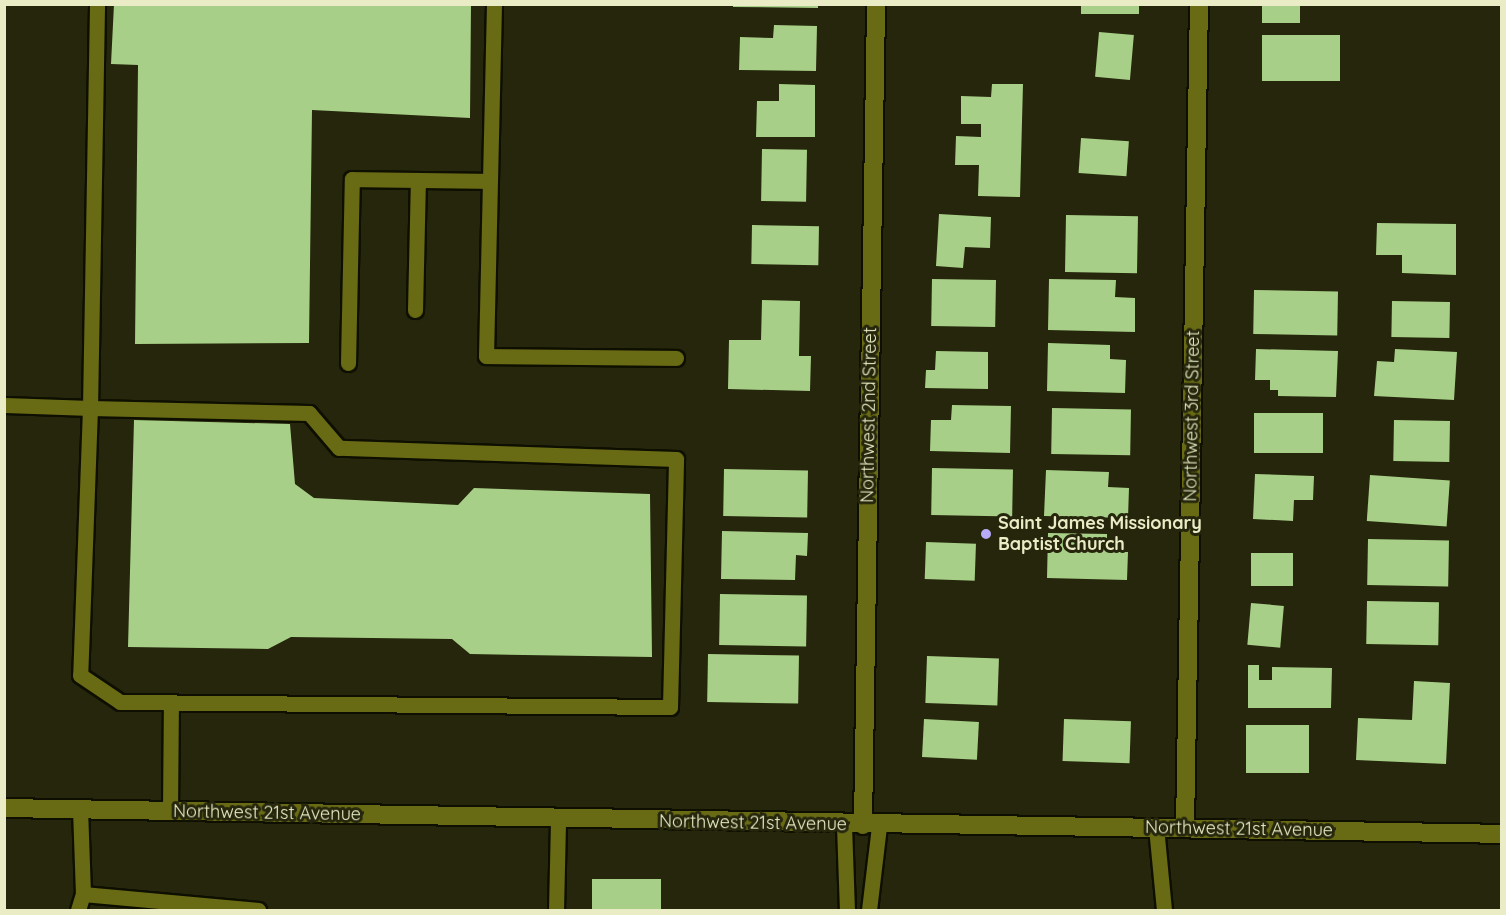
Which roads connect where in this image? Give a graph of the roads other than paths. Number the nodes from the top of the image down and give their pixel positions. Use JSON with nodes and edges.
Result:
{"nodes":[{"id":1,"x":97,"y":4,"type":"edge"},
{"id":2,"x":494,"y":4,"type":"edge"},
{"id":3,"x":876,"y":4,"type":"edge"},
{"id":4,"x":1199,"y":4,"type":"edge"},
{"id":5,"x":418,"y":180,"type":"junction"},
{"id":6,"x":489,"y":181,"type":"junction"},
{"id":7,"x":415,"y":310,"type":"dead end"},
{"id":8,"x":676,"y":358,"type":"dead end"},
{"id":9,"x":348,"y":363,"type":"dead end"},
{"id":10,"x":4,"y":405,"type":"edge"},
{"id":11,"x":90,"y":408,"type":"junction"},
{"id":12,"x":171,"y":703,"type":"junction"},
{"id":13,"x":4,"y":808,"type":"edge"},
{"id":14,"x":80,"y":809,"type":"junction"},
{"id":15,"x":170,"y":811,"type":"junction"},
{"id":16,"x":558,"y":819,"type":"junction"},
{"id":17,"x":862,"y":825,"type":"junction"},
{"id":18,"x":1156,"y":827,"type":"junction"},
{"id":19,"x":1185,"y":828,"type":"junction"},
{"id":20,"x":1502,"y":834,"type":"edge"},
{"id":21,"x":83,"y":894,"type":"junction"},
{"id":22,"x":78,"y":910,"type":"edge"},
{"id":23,"x":258,"y":910,"type":"edge"},
{"id":24,"x":556,"y":910,"type":"edge"},
{"id":25,"x":847,"y":910,"type":"edge"},
{"id":26,"x":869,"y":910,"type":"edge"},
{"id":27,"x":1164,"y":910,"type":"edge"}],
"edges":[{"from":1,"to":11,"type":"lane"},
{"from":2,"to":6,"type":"lane"},
{"from":3,"to":17,"type":"street","name":"Northwest 2nd Street"},
{"from":4,"to":19,"type":"street","name":"Northwest 3rd Street"},
{"from":5,"to":6,"type":"lane"},
{"from":5,"to":7,"type":"lane"},
{"from":5,"to":9,"type":"lane"},
{"from":6,"to":8,"type":"lane"},
{"from":10,"to":11,"type":"lane"},
{"from":11,"to":12,"type":"lane"},
{"from":11,"to":12,"type":"lane"},
{"from":12,"to":15,"type":"lane"},
{"from":13,"to":14,"type":"street","name":"Northwest 21st Avenue"},
{"from":14,"to":15,"type":"street","name":"Northwest 21st Avenue"},
{"from":14,"to":21,"type":"lane"},
{"from":15,"to":16,"type":"street","name":"Northwest 21st Avenue"},
{"from":16,"to":17,"type":"street","name":"Northwest 21st Avenue"},
{"from":16,"to":24,"type":"lane"},
{"from":17,"to":18,"type":"street","name":"Northwest 21st Avenue"},
{"from":17,"to":25,"type":"lane"},
{"from":17,"to":26,"type":"lane"},
{"from":18,"to":19,"type":"street","name":"Northwest 21st Avenue"},
{"from":18,"to":27,"type":"lane"},
{"from":19,"to":20,"type":"street","name":"Northwest 21st Avenue"},
{"from":21,"to":22,"type":"lane"},
{"from":21,"to":23,"type":"lane"}]}
